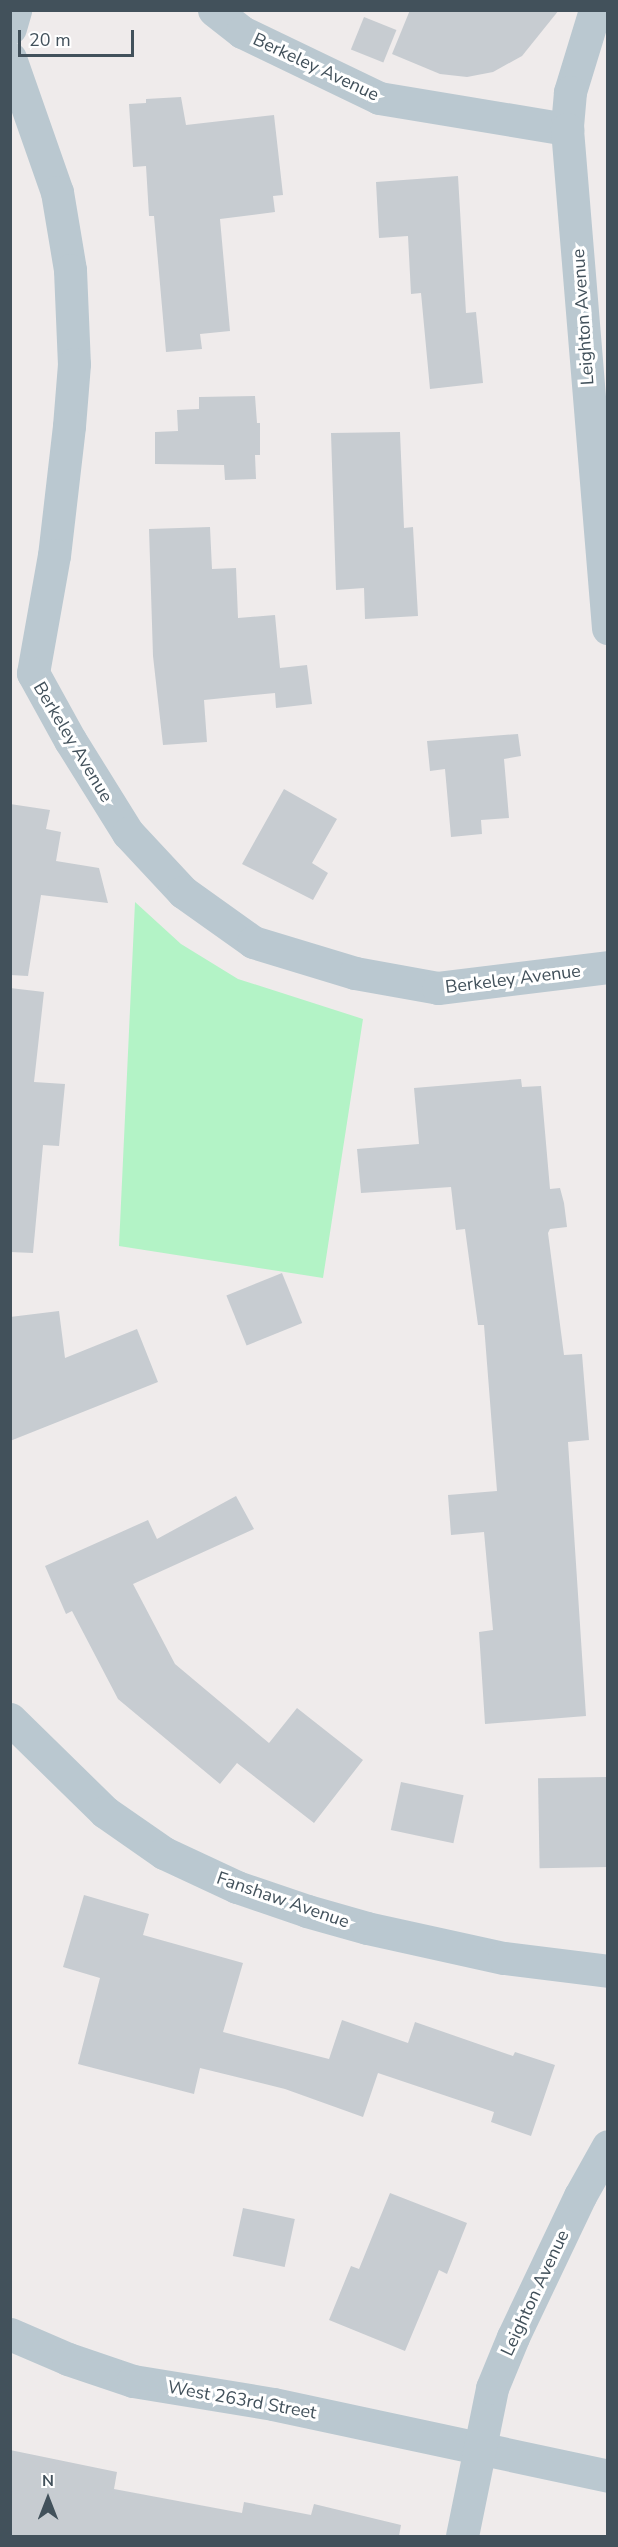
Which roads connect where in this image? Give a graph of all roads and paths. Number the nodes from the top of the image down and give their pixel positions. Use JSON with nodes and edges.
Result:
{"nodes":[{"id":1,"x":15,"y":10,"type":"edge"},
{"id":2,"x":214,"y":10,"type":"edge"},
{"id":3,"x":595,"y":10,"type":"edge"},
{"id":4,"x":10,"y":28,"type":"edge"},
{"id":5,"x":10,"y":58,"type":"edge"},
{"id":6,"x":567,"y":129,"type":"junction"},
{"id":7,"x":608,"y":628,"type":"edge"},
{"id":8,"x":22,"y":677,"type":"edge"},
{"id":9,"x":608,"y":967,"type":"edge"},
{"id":10,"x":10,"y":1719,"type":"edge"},
{"id":11,"x":608,"y":1971,"type":"edge"},
{"id":12,"x":608,"y":2146,"type":"edge"},
{"id":13,"x":10,"y":2334,"type":"edge"},
{"id":14,"x":479,"y":2448,"type":"junction"},
{"id":15,"x":608,"y":2476,"type":"edge"},
{"id":16,"x":462,"y":2536,"type":"edge"}],
"edges":[{"from":1,"to":4,"type":"street"},
{"from":2,"to":6,"type":"street","name":"Berkeley Avenue"},
{"from":3,"to":6,"type":"street","name":"Leighton Avenue"},
{"from":5,"to":8,"type":"street","name":"Berkeley Avenue"},
{"from":6,"to":7,"type":"street","name":"Leighton Avenue"},
{"from":8,"to":9,"type":"street","name":"Berkeley Avenue"},
{"from":10,"to":11,"type":"street","name":"Fanshaw Avenue"},
{"from":12,"to":14,"type":"street","name":"Leighton Avenue"},
{"from":13,"to":14,"type":"street","name":"West 263rd Street"},
{"from":14,"to":15,"type":"street","name":"West 263rd Street"},
{"from":14,"to":16,"type":"street","name":"Leighton Avenue"}]}
